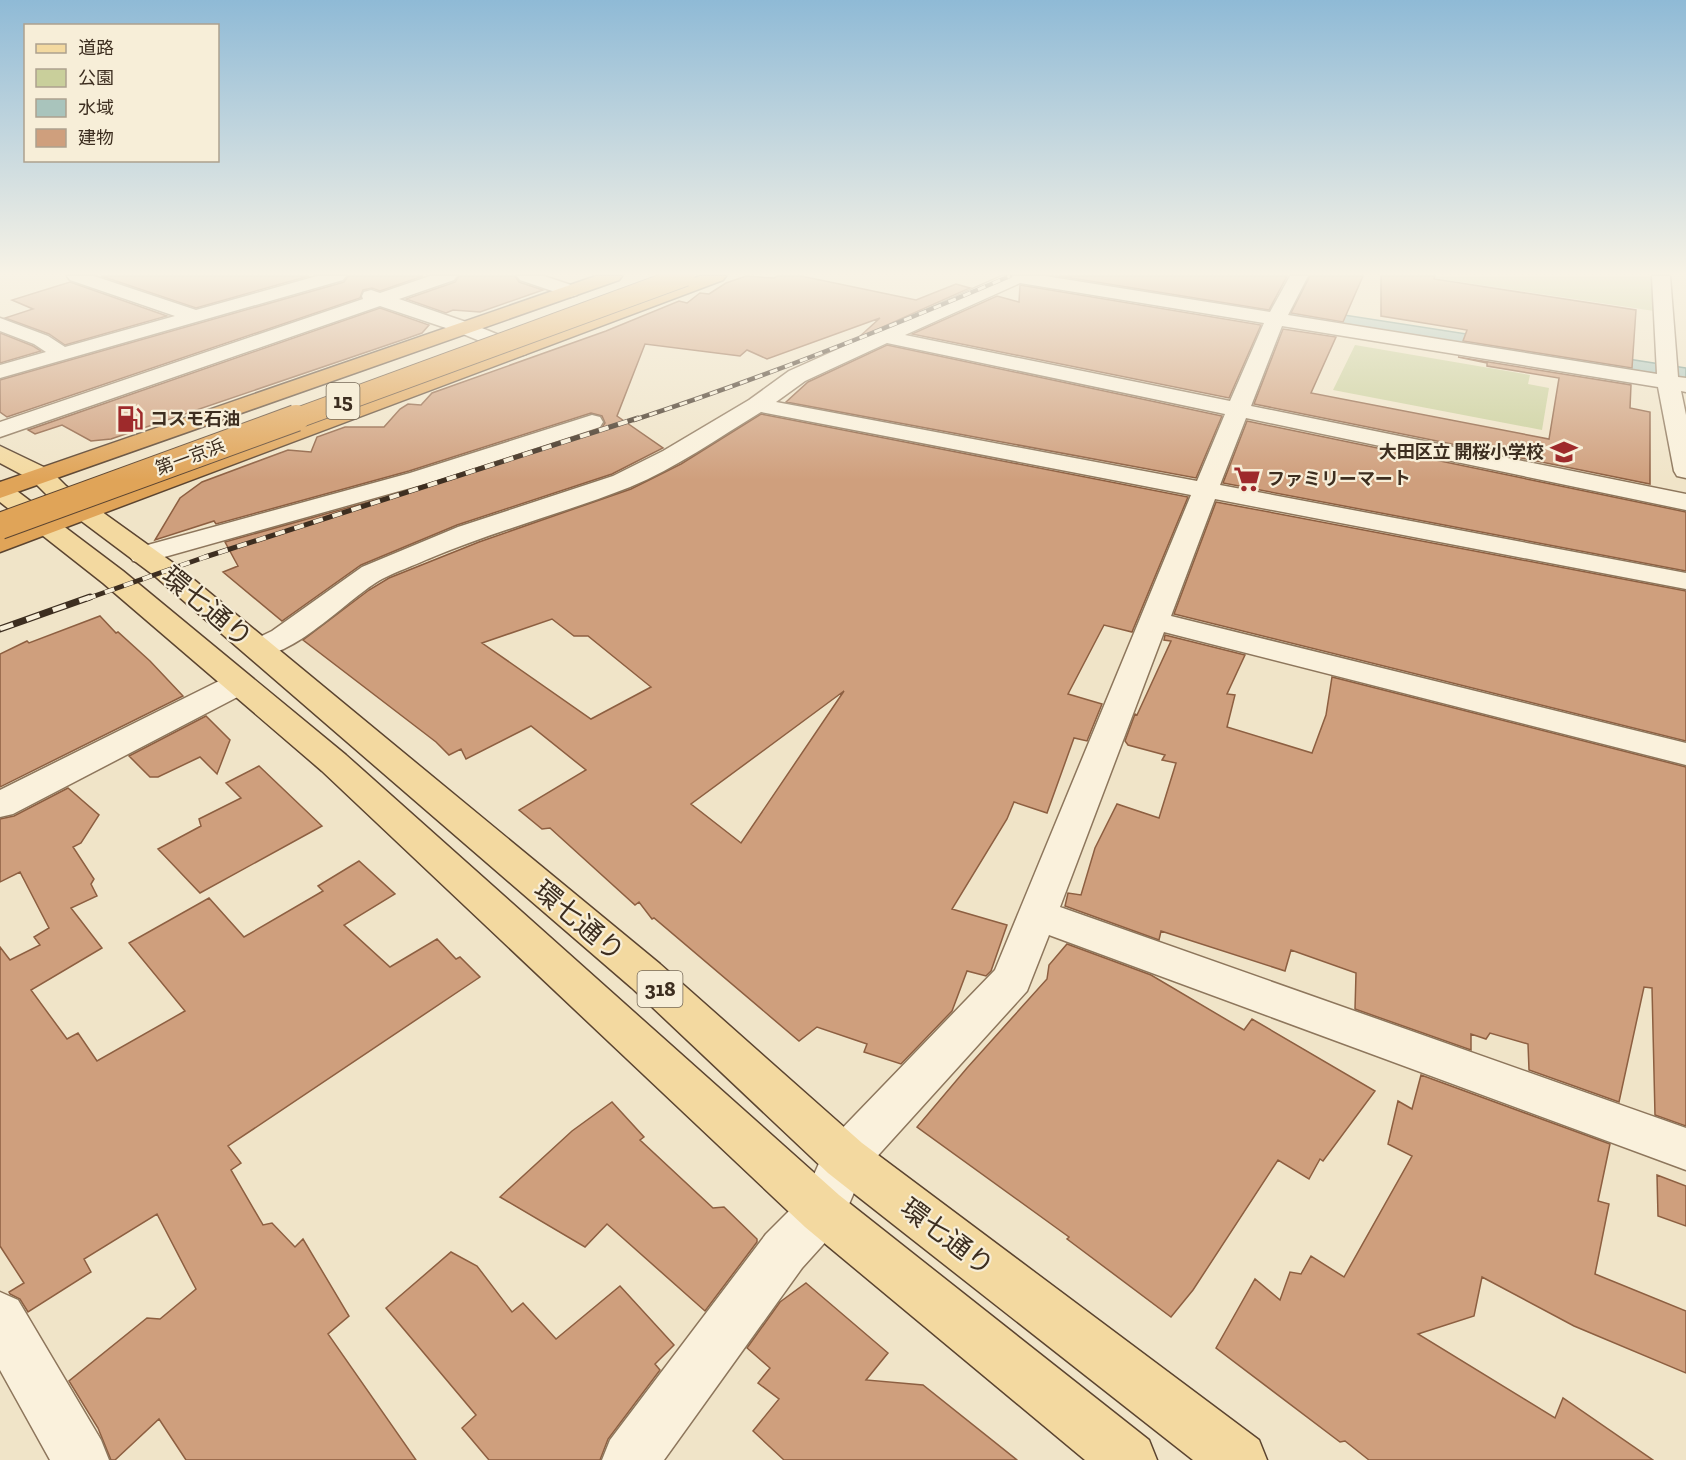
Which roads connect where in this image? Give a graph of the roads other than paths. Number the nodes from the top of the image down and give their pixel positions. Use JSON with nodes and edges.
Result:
{"nodes":[{"id":1,"x":47,"y":344,"type":"edge"},
{"id":2,"x":97,"y":344,"type":"edge"},
{"id":3,"x":251,"y":344,"type":"edge"},
{"id":4,"x":425,"y":344,"type":"edge"},
{"id":5,"x":458,"y":344,"type":"edge"},
{"id":6,"x":498,"y":344,"type":"edge"},
{"id":7,"x":505,"y":344,"type":"edge"},
{"id":8,"x":535,"y":344,"type":"edge"},
{"id":9,"x":871,"y":344,"type":"edge"},
{"id":10,"x":915,"y":344,"type":"edge"},
{"id":11,"x":1265,"y":344,"type":"edge"},
{"id":12,"x":1494,"y":344,"type":"edge"},
{"id":13,"x":1672,"y":344,"type":"edge"},
{"id":14,"x":519,"y":350,"type":"junction"},
{"id":15,"x":62,"y":354,"type":"junction"},
{"id":16,"x":0,"y":372,"type":"edge"},
{"id":17,"x":1676,"y":373,"type":"edge"},
{"id":18,"x":758,"y":405,"type":"junction"},
{"id":19,"x":1238,"y":409,"type":"junction"},
{"id":20,"x":592,"y":422,"type":"dead end"},
{"id":21,"x":0,"y":430,"type":"edge"},
{"id":22,"x":0,"y":453,"type":"edge"},
{"id":23,"x":1686,"y":471,"type":"edge"},
{"id":24,"x":1206,"y":490,"type":"junction"},
{"id":25,"x":31,"y":501,"type":"edge"},
{"id":26,"x":1686,"y":502,"type":"edge"},
{"id":27,"x":0,"y":526,"type":"edge"},
{"id":28,"x":0,"y":544,"type":"edge"},
{"id":29,"x":143,"y":555,"type":"junction"},
{"id":30,"x":1686,"y":581,"type":"edge"},
{"id":31,"x":1156,"y":621,"type":"junction"},
{"id":32,"x":258,"y":649,"type":"junction"},
{"id":33,"x":238,"y":684,"type":"junction"},
{"id":34,"x":1686,"y":754,"type":"edge"},
{"id":35,"x":0,"y":805,"type":"edge"},
{"id":36,"x":1038,"y":915,"type":"junction"},
{"id":37,"x":1686,"y":1149,"type":"edge"},
{"id":38,"x":846,"y":1158,"type":"junction"},
{"id":39,"x":822,"y":1211,"type":"junction"},
{"id":40,"x":0,"y":1318,"type":"edge"},
{"id":41,"x":81,"y":1460,"type":"edge"},
{"id":42,"x":630,"y":1460,"type":"edge"},
{"id":43,"x":1129,"y":1460,"type":"edge"},
{"id":44,"x":1239,"y":1460,"type":"edge"}],
"edges":[{"from":1,"to":15,"type":"street"},
{"from":2,"to":15,"type":"street"},
{"from":3,"to":21,"type":"street"},
{"from":4,"to":25,"type":"highway","number":"15"},
{"from":5,"to":25,"type":"highway","name":"第一京浜","number":"15"},
{"from":6,"to":27,"type":"highway","name":"第一京浜","number":"15","bridge":true},
{"from":7,"to":14,"type":"street"},
{"from":8,"to":14,"type":"highway","number":"15"},
{"from":9,"to":18,"type":"street"},
{"from":10,"to":19,"type":"street"},
{"from":11,"to":19,"type":"street"},
{"from":12,"to":17,"type":"street"},
{"from":13,"to":17,"type":"street"},
{"from":14,"to":25,"type":"highway","number":"15"},
{"from":15,"to":16,"type":"street"},
{"from":17,"to":23,"type":"street"},
{"from":18,"to":24,"type":"street"},
{"from":18,"to":32,"type":"street"},
{"from":19,"to":24,"type":"street"},
{"from":19,"to":26,"type":"street"},
{"from":20,"to":29,"type":"street"},
{"from":22,"to":25,"type":"main road","name":"環七通り","number":"318"},
{"from":24,"to":30,"type":"street"},
{"from":24,"to":31,"type":"street"},
{"from":25,"to":28,"type":"highway","number":"15"},
{"from":25,"to":29,"type":"main road","name":"環七通り","number":"318"},
{"from":25,"to":33,"type":"main road","name":"環七通り","number":"318"},
{"from":29,"to":32,"type":"main road","name":"環七通り","number":"318"},
{"from":31,"to":34,"type":"street"},
{"from":31,"to":36,"type":"street"},
{"from":32,"to":38,"type":"main road","name":"環七通り","number":"318"},
{"from":33,"to":35,"type":"street"},
{"from":33,"to":39,"type":"main road","name":"環七通り","number":"318"},
{"from":36,"to":37,"type":"street"},
{"from":36,"to":38,"type":"street"},
{"from":38,"to":39,"type":"street"},
{"from":38,"to":44,"type":"main road","name":"環七通り","number":"318"},
{"from":39,"to":42,"type":"street"},
{"from":39,"to":43,"type":"main road","name":"環七通り","number":"318"},
{"from":40,"to":41,"type":"street"}]}
